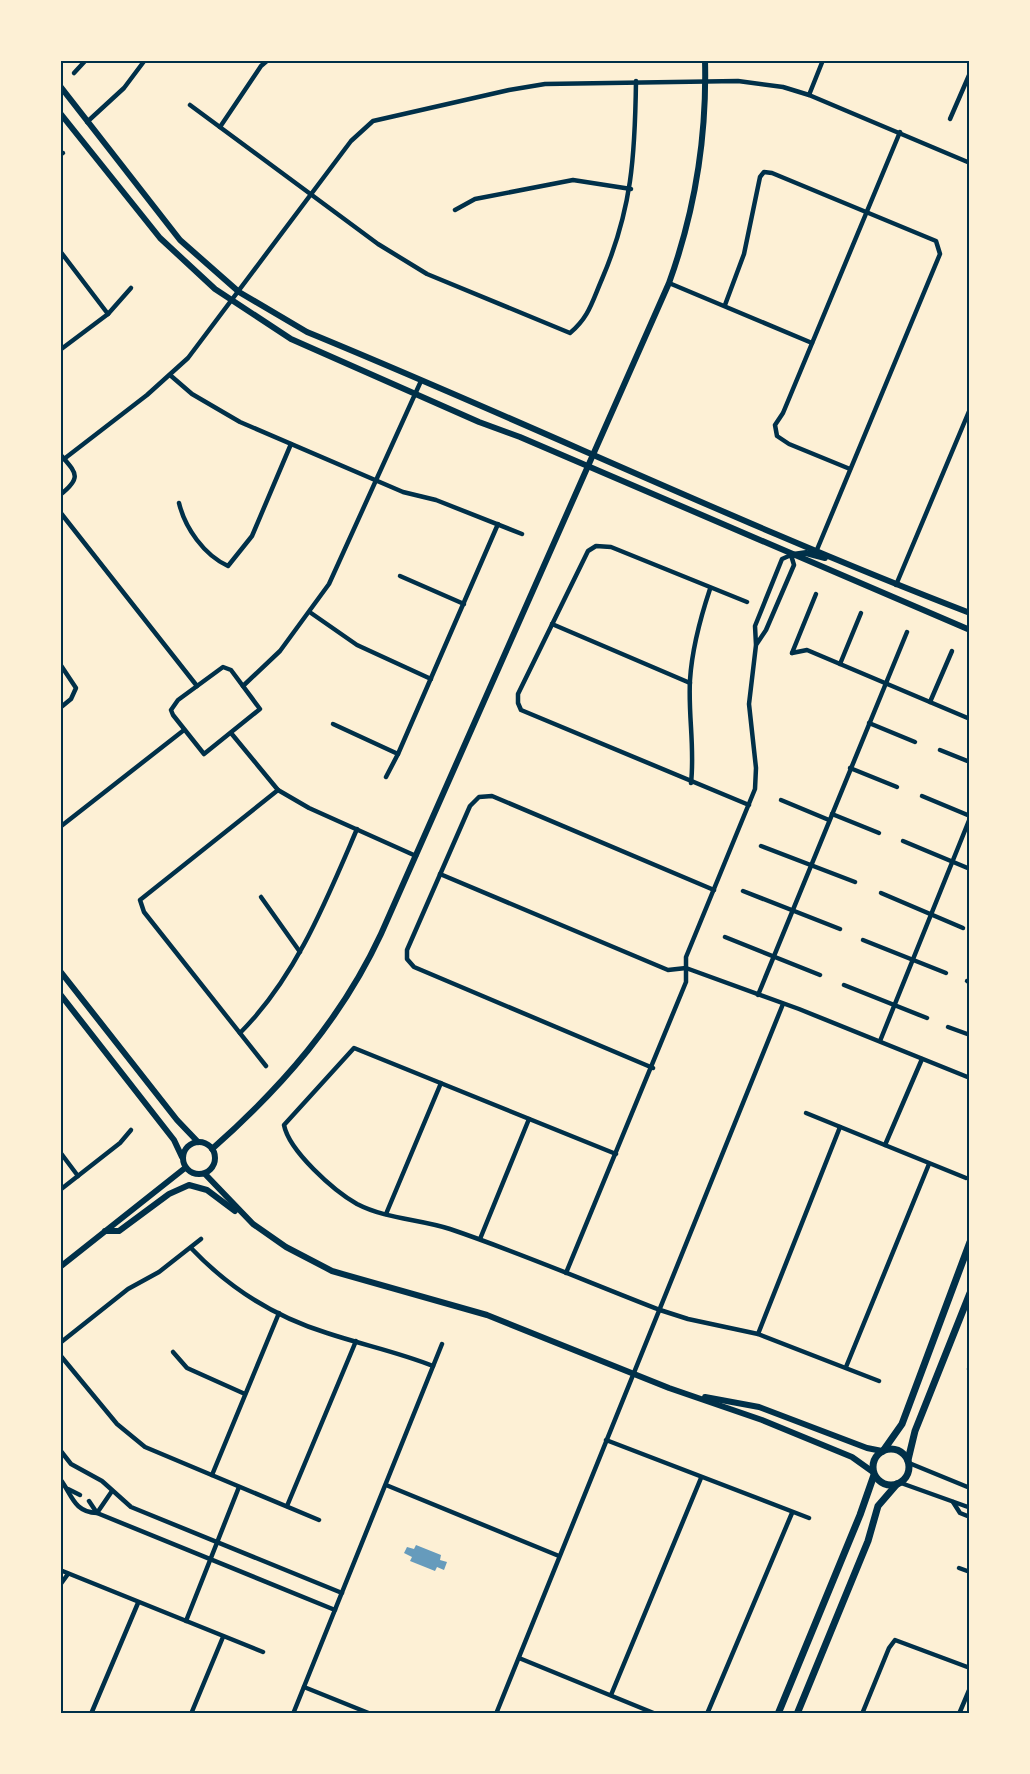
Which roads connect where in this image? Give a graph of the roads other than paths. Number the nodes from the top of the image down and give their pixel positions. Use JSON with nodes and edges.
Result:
{"nodes":[{"id":1,"x":86,"y":60,"type":"edge"},
{"id":2,"x":145,"y":60,"type":"edge"},
{"id":3,"x":268,"y":60,"type":"edge"},
{"id":4,"x":705,"y":60,"type":"edge"},
{"id":5,"x":823,"y":60,"type":"edge"},
{"id":6,"x":74,"y":73,"type":"dead end"},
{"id":7,"x":970,"y":73,"type":"edge"},
{"id":8,"x":636,"y":81,"type":"junction"},
{"id":9,"x":705,"y":81,"type":"junction"},
{"id":10,"x":60,"y":86,"type":"edge"},
{"id":11,"x":809,"y":95,"type":"junction"},
{"id":12,"x":190,"y":105,"type":"dead end"},
{"id":13,"x":60,"y":113,"type":"edge"},
{"id":14,"x":950,"y":119,"type":"dead end"},
{"id":15,"x":87,"y":123,"type":"junction"},
{"id":16,"x":220,"y":127,"type":"junction"},
{"id":17,"x":900,"y":132,"type":"junction"},
{"id":18,"x":970,"y":163,"type":"edge"},
{"id":19,"x":631,"y":189,"type":"junction"},
{"id":20,"x":312,"y":194,"type":"junction"},
{"id":21,"x":455,"y":210,"type":"dead end"},
{"id":22,"x":867,"y":212,"type":"junction"},
{"id":23,"x":60,"y":251,"type":"edge"},
{"id":24,"x":669,"y":283,"type":"junction"},
{"id":25,"x":130,"y":288,"type":"dead end"},
{"id":26,"x":239,"y":292,"type":"junction"},
{"id":27,"x":232,"y":302,"type":"junction"},
{"id":28,"x":725,"y":305,"type":"junction"},
{"id":29,"x":108,"y":314,"type":"junction"},
{"id":30,"x":812,"y":343,"type":"junction"},
{"id":31,"x":60,"y":350,"type":"edge"},
{"id":32,"x":170,"y":375,"type":"junction"},
{"id":33,"x":421,"y":381,"type":"junction"},
{"id":34,"x":416,"y":394,"type":"junction"},
{"id":35,"x":970,"y":409,"type":"edge"},
{"id":36,"x":291,"y":444,"type":"junction"},
{"id":37,"x":60,"y":454,"type":"edge"},
{"id":38,"x":594,"y":455,"type":"junction"},
{"id":39,"x":64,"y":459,"type":"junction"},
{"id":40,"x":588,"y":467,"type":"junction"},
{"id":41,"x":850,"y":469,"type":"junction"},
{"id":42,"x":377,"y":481,"type":"junction"},
{"id":43,"x":60,"y":495,"type":"edge"},
{"id":44,"x":692,"y":498,"type":"junction"},
{"id":45,"x":179,"y":503,"type":"dead end"},
{"id":46,"x":681,"y":507,"type":"junction"},
{"id":47,"x":60,"y":512,"type":"edge"},
{"id":48,"x":498,"y":524,"type":"junction"},
{"id":49,"x":522,"y":534,"type":"dead end"},
{"id":50,"x":783,"y":538,"type":"junction"},
{"id":51,"x":816,"y":552,"type":"junction"},
{"id":52,"x":791,"y":555,"type":"junction"},
{"id":53,"x":837,"y":561,"type":"junction"},
{"id":54,"x":400,"y":576,"type":"dead end"},
{"id":55,"x":896,"y":585,"type":"junction"},
{"id":56,"x":710,"y":589,"type":"junction"},
{"id":57,"x":816,"y":594,"type":"dead end"},
{"id":58,"x":747,"y":602,"type":"dead end"},
{"id":59,"x":464,"y":604,"type":"junction"},
{"id":60,"x":310,"y":613,"type":"junction"},
{"id":61,"x":861,"y":613,"type":"dead end"},
{"id":62,"x":970,"y":613,"type":"edge"},
{"id":63,"x":552,"y":624,"type":"junction"},
{"id":64,"x":970,"y":630,"type":"edge"},
{"id":65,"x":907,"y":632,"type":"dead end"},
{"id":66,"x":756,"y":645,"type":"junction"},
{"id":67,"x":952,"y":651,"type":"dead end"},
{"id":68,"x":60,"y":664,"type":"edge"},
{"id":69,"x":840,"y":664,"type":"junction"},
{"id":70,"x":431,"y":679,"type":"junction"},
{"id":71,"x":690,"y":683,"type":"junction"},
{"id":72,"x":885,"y":683,"type":"junction"},
{"id":73,"x":196,"y":686,"type":"junction"},
{"id":74,"x":243,"y":686,"type":"junction"},
{"id":75,"x":930,"y":702,"type":"junction"},
{"id":76,"x":60,"y":708,"type":"edge"},
{"id":77,"x":970,"y":718,"type":"edge"},
{"id":78,"x":869,"y":723,"type":"junction"},
{"id":79,"x":333,"y":724,"type":"dead end"},
{"id":80,"x":184,"y":730,"type":"junction"},
{"id":81,"x":231,"y":733,"type":"junction"},
{"id":82,"x":915,"y":742,"type":"dead end"},
{"id":83,"x":940,"y":750,"type":"dead end"},
{"id":84,"x":398,"y":754,"type":"junction"},
{"id":85,"x":970,"y":762,"type":"edge"},
{"id":86,"x":850,"y":768,"type":"junction"},
{"id":87,"x":386,"y":777,"type":"dead end"},
{"id":88,"x":691,"y":783,"type":"junction"},
{"id":89,"x":897,"y":787,"type":"dead end"},
{"id":90,"x":278,"y":790,"type":"junction"},
{"id":91,"x":922,"y":796,"type":"dead end"},
{"id":92,"x":781,"y":801,"type":"dead end"},
{"id":93,"x":749,"y":805,"type":"junction"},
{"id":94,"x":831,"y":814,"type":"junction"},
{"id":95,"x":60,"y":816,"type":"edge"},
{"id":96,"x":970,"y":817,"type":"edge"},
{"id":97,"x":829,"y":820,"type":"junction"},
{"id":98,"x":65,"y":823,"type":"junction"},
{"id":99,"x":60,"y":827,"type":"edge"},
{"id":100,"x":357,"y":830,"type":"junction"},
{"id":101,"x":879,"y":833,"type":"dead end"},
{"id":102,"x":903,"y":841,"type":"dead end"},
{"id":103,"x":761,"y":846,"type":"dead end"},
{"id":104,"x":416,"y":856,"type":"junction"},
{"id":105,"x":952,"y":861,"type":"junction"},
{"id":106,"x":811,"y":865,"type":"junction"},
{"id":107,"x":970,"y":868,"type":"edge"},
{"id":108,"x":440,"y":874,"type":"junction"},
{"id":109,"x":855,"y":882,"type":"dead end"},
{"id":110,"x":714,"y":890,"type":"junction"},
{"id":111,"x":743,"y":891,"type":"dead end"},
{"id":112,"x":881,"y":893,"type":"dead end"},
{"id":113,"x":261,"y":897,"type":"dead end"},
{"id":114,"x":792,"y":910,"type":"junction"},
{"id":115,"x":931,"y":914,"type":"junction"},
{"id":116,"x":963,"y":927,"type":"dead end"},
{"id":117,"x":840,"y":929,"type":"dead end"},
{"id":118,"x":725,"y":937,"type":"dead end"},
{"id":119,"x":863,"y":940,"type":"dead end"},
{"id":120,"x":300,"y":952,"type":"junction"},
{"id":121,"x":774,"y":956,"type":"junction"},
{"id":122,"x":913,"y":960,"type":"junction"},
{"id":123,"x":686,"y":968,"type":"junction"},
{"id":124,"x":60,"y":971,"type":"edge"},
{"id":125,"x":946,"y":973,"type":"dead end"},
{"id":126,"x":820,"y":975,"type":"dead end"},
{"id":127,"x":844,"y":985,"type":"dead end"},
{"id":128,"x":60,"y":994,"type":"edge"},
{"id":129,"x":758,"y":995,"type":"junction"},
{"id":130,"x":783,"y":1004,"type":"junction"},
{"id":131,"x":895,"y":1005,"type":"junction"},
{"id":132,"x":927,"y":1018,"type":"dead end"},
{"id":133,"x":948,"y":1027,"type":"dead end"},
{"id":134,"x":240,"y":1033,"type":"junction"},
{"id":135,"x":970,"y":1035,"type":"edge"},
{"id":136,"x":880,"y":1041,"type":"junction"},
{"id":137,"x":922,"y":1059,"type":"junction"},
{"id":138,"x":266,"y":1066,"type":"dead end"},
{"id":139,"x":652,"y":1068,"type":"junction"},
{"id":140,"x":969,"y":1076,"type":"edge"},
{"id":141,"x":441,"y":1083,"type":"junction"},
{"id":142,"x":806,"y":1113,"type":"dead end"},
{"id":143,"x":529,"y":1119,"type":"junction"},
{"id":144,"x":840,"y":1127,"type":"junction"},
{"id":145,"x":131,"y":1130,"type":"dead end"},
{"id":146,"x":198,"y":1142,"type":"junction"},
{"id":147,"x":885,"y":1145,"type":"junction"},
{"id":148,"x":212,"y":1149,"type":"junction"},
{"id":149,"x":60,"y":1152,"type":"edge"},
{"id":150,"x":616,"y":1154,"type":"junction"},
{"id":151,"x":182,"y":1157,"type":"junction"},
{"id":152,"x":929,"y":1164,"type":"junction"},
{"id":153,"x":185,"y":1168,"type":"junction"},
{"id":154,"x":205,"y":1173,"type":"junction"},
{"id":155,"x":78,"y":1176,"type":"junction"},
{"id":156,"x":966,"y":1179,"type":"dead end"},
{"id":157,"x":60,"y":1190,"type":"edge"},
{"id":158,"x":386,"y":1214,"type":"junction"},
{"id":159,"x":243,"y":1216,"type":"junction"},
{"id":160,"x":105,"y":1231,"type":"junction"},
{"id":161,"x":201,"y":1239,"type":"dead end"},
{"id":162,"x":480,"y":1239,"type":"junction"},
{"id":163,"x":970,"y":1242,"type":"edge"},
{"id":164,"x":190,"y":1248,"type":"junction"},
{"id":165,"x":60,"y":1268,"type":"edge"},
{"id":166,"x":566,"y":1273,"type":"junction"},
{"id":167,"x":970,"y":1293,"type":"edge"},
{"id":168,"x":660,"y":1310,"type":"junction"},
{"id":169,"x":279,"y":1313,"type":"junction"},
{"id":170,"x":758,"y":1334,"type":"junction"},
{"id":171,"x":356,"y":1341,"type":"junction"},
{"id":172,"x":60,"y":1343,"type":"edge"},
{"id":173,"x":442,"y":1344,"type":"dead end"},
{"id":174,"x":173,"y":1352,"type":"dead end"},
{"id":175,"x":60,"y":1354,"type":"edge"},
{"id":176,"x":433,"y":1366,"type":"junction"},
{"id":177,"x":846,"y":1367,"type":"junction"},
{"id":178,"x":879,"y":1381,"type":"dead end"},
{"id":179,"x":684,"y":1392,"type":"junction"},
{"id":180,"x":245,"y":1394,"type":"junction"},
{"id":181,"x":606,"y":1440,"type":"junction"},
{"id":182,"x":60,"y":1450,"type":"edge"},
{"id":183,"x":882,"y":1451,"type":"junction"},
{"id":184,"x":909,"y":1462,"type":"junction"},
{"id":185,"x":874,"y":1473,"type":"junction"},
{"id":186,"x":212,"y":1475,"type":"junction"},
{"id":187,"x":701,"y":1478,"type":"junction"},
{"id":188,"x":60,"y":1479,"type":"edge"},
{"id":189,"x":970,"y":1482,"type":"edge"},
{"id":190,"x":899,"y":1483,"type":"junction"},
{"id":191,"x":960,"y":1484,"type":"junction"},
{"id":192,"x":386,"y":1485,"type":"junction"},
{"id":193,"x":239,"y":1487,"type":"junction"},
{"id":194,"x":970,"y":1488,"type":"edge"},
{"id":195,"x":68,"y":1489,"type":"junction"},
{"id":196,"x":112,"y":1491,"type":"junction"},
{"id":197,"x":80,"y":1495,"type":"dead end"},
{"id":198,"x":89,"y":1502,"type":"dead end"},
{"id":199,"x":953,"y":1502,"type":"junction"},
{"id":200,"x":288,"y":1506,"type":"junction"},
{"id":201,"x":968,"y":1508,"type":"dead end"},
{"id":202,"x":98,"y":1512,"type":"junction"},
{"id":203,"x":792,"y":1512,"type":"junction"},
{"id":204,"x":970,"y":1517,"type":"edge"},
{"id":205,"x":809,"y":1518,"type":"dead end"},
{"id":206,"x":319,"y":1520,"type":"dead end"},
{"id":207,"x":216,"y":1542,"type":"junction"},
{"id":208,"x":558,"y":1556,"type":"junction"},
{"id":209,"x":210,"y":1559,"type":"junction"},
{"id":210,"x":959,"y":1568,"type":"dead end"},
{"id":211,"x":60,"y":1570,"type":"edge"},
{"id":212,"x":970,"y":1572,"type":"edge"},
{"id":213,"x":68,"y":1574,"type":"junction"},
{"id":214,"x":60,"y":1585,"type":"edge"},
{"id":215,"x":342,"y":1593,"type":"junction"},
{"id":216,"x":138,"y":1603,"type":"junction"},
{"id":217,"x":335,"y":1610,"type":"junction"},
{"id":218,"x":186,"y":1621,"type":"junction"},
{"id":219,"x":223,"y":1637,"type":"junction"},
{"id":220,"x":263,"y":1652,"type":"dead end"},
{"id":221,"x":519,"y":1658,"type":"junction"},
{"id":222,"x":970,"y":1668,"type":"edge"},
{"id":223,"x":304,"y":1687,"type":"junction"},
{"id":224,"x":970,"y":1688,"type":"edge"},
{"id":225,"x":611,"y":1695,"type":"junction"},
{"id":226,"x":91,"y":1714,"type":"edge"},
{"id":227,"x":192,"y":1714,"type":"edge"},
{"id":228,"x":293,"y":1714,"type":"edge"},
{"id":229,"x":371,"y":1714,"type":"edge"},
{"id":230,"x":496,"y":1714,"type":"edge"},
{"id":231,"x":656,"y":1714,"type":"edge"},
{"id":232,"x":707,"y":1714,"type":"edge"},
{"id":233,"x":778,"y":1714,"type":"edge"},
{"id":234,"x":797,"y":1714,"type":"edge"},
{"id":235,"x":862,"y":1714,"type":"edge"},
{"id":236,"x":959,"y":1714,"type":"edge"}],
"edges":[{"from":1,"to":6,"type":"street"},
{"from":2,"to":15,"type":"street"},
{"from":3,"to":16,"type":"street"},
{"from":4,"to":9,"type":"street"},
{"from":5,"to":11,"type":"street"},
{"from":7,"to":14,"type":"street"},
{"from":8,"to":9,"type":"street"},
{"from":8,"to":19,"type":"street"},
{"from":8,"to":20,"type":"street"},
{"from":9,"to":11,"type":"street"},
{"from":9,"to":24,"type":"street"},
{"from":10,"to":15,"type":"street"},
{"from":11,"to":17,"type":"street"},
{"from":12,"to":16,"type":"street"},
{"from":13,"to":27,"type":"street"},
{"from":15,"to":26,"type":"street"},
{"from":16,"to":20,"type":"street"},
{"from":17,"to":18,"type":"street"},
{"from":17,"to":22,"type":"street"},
{"from":19,"to":20,"type":"street"},
{"from":19,"to":21,"type":"street"},
{"from":20,"to":26,"type":"street"},
{"from":22,"to":28,"type":"street"},
{"from":22,"to":30,"type":"street"},
{"from":22,"to":41,"type":"street"},
{"from":23,"to":29,"type":"street"},
{"from":24,"to":28,"type":"street"},
{"from":24,"to":38,"type":"street"},
{"from":25,"to":29,"type":"street"},
{"from":26,"to":27,"type":"street"},
{"from":26,"to":33,"type":"street"},
{"from":27,"to":32,"type":"street"},
{"from":27,"to":34,"type":"street"},
{"from":28,"to":30,"type":"street"},
{"from":29,"to":31,"type":"street"},
{"from":30,"to":41,"type":"street"},
{"from":32,"to":36,"type":"street"},
{"from":32,"to":39,"type":"street"},
{"from":33,"to":34,"type":"street"},
{"from":33,"to":38,"type":"street"},
{"from":34,"to":40,"type":"street"},
{"from":34,"to":42,"type":"street"},
{"from":35,"to":55,"type":"street"},
{"from":36,"to":42,"type":"street"},
{"from":36,"to":45,"type":"street"},
{"from":37,"to":39,"type":"street"},
{"from":38,"to":40,"type":"street"},
{"from":38,"to":44,"type":"street"},
{"from":39,"to":43,"type":"street"},
{"from":40,"to":46,"type":"street"},
{"from":40,"to":104,"type":"street"},
{"from":41,"to":51,"type":"street"},
{"from":42,"to":48,"type":"street"},
{"from":42,"to":60,"type":"street"},
{"from":44,"to":46,"type":"street"},
{"from":44,"to":50,"type":"street"},
{"from":46,"to":52,"type":"street"},
{"from":47,"to":73,"type":"street"},
{"from":48,"to":49,"type":"street"},
{"from":48,"to":59,"type":"street"},
{"from":50,"to":51,"type":"street"},
{"from":50,"to":52,"type":"street"},
{"from":51,"to":53,"type":"street"},
{"from":52,"to":53,"type":"street"},
{"from":52,"to":64,"type":"street"},
{"from":52,"to":66,"type":"street"},
{"from":52,"to":66,"type":"street"},
{"from":53,"to":55,"type":"street"},
{"from":54,"to":59,"type":"street"},
{"from":55,"to":62,"type":"street"},
{"from":56,"to":58,"type":"street"},
{"from":56,"to":63,"type":"street"},
{"from":56,"to":71,"type":"street"},
{"from":57,"to":69,"type":"street"},
{"from":59,"to":70,"type":"street"},
{"from":60,"to":70,"type":"street"},
{"from":60,"to":74,"type":"street"},
{"from":61,"to":69,"type":"street"},
{"from":63,"to":71,"type":"street"},
{"from":63,"to":88,"type":"street"},
{"from":65,"to":72,"type":"street"},
{"from":66,"to":93,"type":"street"},
{"from":67,"to":75,"type":"street"},
{"from":68,"to":76,"type":"street"},
{"from":69,"to":72,"type":"street"},
{"from":70,"to":84,"type":"street"},
{"from":71,"to":88,"type":"street"},
{"from":72,"to":75,"type":"street"},
{"from":72,"to":78,"type":"street"},
{"from":73,"to":74,"type":"street"},
{"from":73,"to":80,"type":"street"},
{"from":74,"to":81,"type":"street"},
{"from":75,"to":77,"type":"street"},
{"from":78,"to":82,"type":"street"},
{"from":78,"to":86,"type":"street"},
{"from":79,"to":84,"type":"street"},
{"from":80,"to":81,"type":"street"},
{"from":80,"to":98,"type":"street"},
{"from":81,"to":90,"type":"street"},
{"from":83,"to":85,"type":"street"},
{"from":84,"to":87,"type":"street"},
{"from":86,"to":89,"type":"street"},
{"from":86,"to":94,"type":"street"},
{"from":88,"to":93,"type":"street"},
{"from":90,"to":100,"type":"street"},
{"from":90,"to":134,"type":"street"},
{"from":91,"to":96,"type":"street"},
{"from":92,"to":97,"type":"street"},
{"from":93,"to":110,"type":"street"},
{"from":94,"to":97,"type":"street"},
{"from":94,"to":101,"type":"street"},
{"from":95,"to":98,"type":"street"},
{"from":96,"to":105,"type":"street"},
{"from":97,"to":106,"type":"street"},
{"from":98,"to":99,"type":"street"},
{"from":100,"to":104,"type":"street"},
{"from":100,"to":120,"type":"street"},
{"from":102,"to":105,"type":"street"},
{"from":103,"to":106,"type":"street"},
{"from":104,"to":148,"type":"street"},
{"from":105,"to":107,"type":"street"},
{"from":105,"to":115,"type":"street"},
{"from":106,"to":109,"type":"street"},
{"from":106,"to":114,"type":"street"},
{"from":108,"to":110,"type":"street"},
{"from":108,"to":123,"type":"street"},
{"from":108,"to":139,"type":"street"},
{"from":110,"to":123,"type":"street"},
{"from":111,"to":114,"type":"street"},
{"from":112,"to":115,"type":"street"},
{"from":113,"to":120,"type":"street"},
{"from":114,"to":117,"type":"street"},
{"from":114,"to":121,"type":"street"},
{"from":115,"to":116,"type":"street"},
{"from":115,"to":122,"type":"street"},
{"from":118,"to":121,"type":"street"},
{"from":119,"to":122,"type":"street"},
{"from":120,"to":134,"type":"street"},
{"from":121,"to":126,"type":"street"},
{"from":121,"to":129,"type":"street"},
{"from":122,"to":125,"type":"street"},
{"from":122,"to":131,"type":"street"},
{"from":123,"to":129,"type":"street"},
{"from":123,"to":139,"type":"street"},
{"from":124,"to":146,"type":"street"},
{"from":127,"to":131,"type":"street"},
{"from":128,"to":151,"type":"street"},
{"from":129,"to":130,"type":"street"},
{"from":130,"to":136,"type":"street"},
{"from":130,"to":168,"type":"street"},
{"from":131,"to":132,"type":"street"},
{"from":131,"to":136,"type":"street"},
{"from":133,"to":135,"type":"street"},
{"from":134,"to":138,"type":"street"},
{"from":136,"to":137,"type":"street"},
{"from":137,"to":140,"type":"street"},
{"from":137,"to":147,"type":"street"},
{"from":139,"to":150,"type":"street"},
{"from":141,"to":143,"type":"street"},
{"from":141,"to":158,"type":"street"},
{"from":141,"to":158,"type":"street"},
{"from":142,"to":144,"type":"street"},
{"from":143,"to":150,"type":"street"},
{"from":143,"to":162,"type":"street"},
{"from":144,"to":147,"type":"street"},
{"from":144,"to":170,"type":"street"},
{"from":145,"to":155,"type":"street"},
{"from":146,"to":148,"type":"street"},
{"from":146,"to":151,"type":"street"},
{"from":147,"to":152,"type":"street"},
{"from":148,"to":154,"type":"street"},
{"from":149,"to":155,"type":"street"},
{"from":150,"to":166,"type":"street"},
{"from":151,"to":153,"type":"street"},
{"from":152,"to":156,"type":"street"},
{"from":152,"to":177,"type":"street"},
{"from":153,"to":154,"type":"street"},
{"from":153,"to":160,"type":"street"},
{"from":154,"to":159,"type":"street"},
{"from":155,"to":157,"type":"street"},
{"from":158,"to":162,"type":"street"},
{"from":159,"to":160,"type":"street"},
{"from":159,"to":179,"type":"street"},
{"from":160,"to":165,"type":"street"},
{"from":161,"to":164,"type":"street"},
{"from":162,"to":166,"type":"street"},
{"from":163,"to":183,"type":"main road"},
{"from":164,"to":169,"type":"street"},
{"from":164,"to":172,"type":"street"},
{"from":166,"to":168,"type":"street"},
{"from":167,"to":184,"type":"main road"},
{"from":168,"to":170,"type":"street"},
{"from":168,"to":181,"type":"street"},
{"from":169,"to":171,"type":"street"},
{"from":169,"to":180,"type":"street"},
{"from":170,"to":177,"type":"street"},
{"from":171,"to":176,"type":"street"},
{"from":171,"to":200,"type":"street"},
{"from":173,"to":176,"type":"street"},
{"from":174,"to":180,"type":"street"},
{"from":175,"to":186,"type":"street"},
{"from":176,"to":192,"type":"street"},
{"from":177,"to":178,"type":"street"},
{"from":179,"to":183,"type":"street"},
{"from":179,"to":185,"type":"street"},
{"from":180,"to":186,"type":"street"},
{"from":181,"to":187,"type":"street"},
{"from":181,"to":208,"type":"street"},
{"from":182,"to":196,"type":"street"},
{"from":183,"to":184,"type":"main road"},
{"from":183,"to":185,"type":"main road"},
{"from":184,"to":190,"type":"main road"},
{"from":184,"to":191,"type":"street"},
{"from":185,"to":190,"type":"main road"},
{"from":185,"to":233,"type":"main road"},
{"from":186,"to":193,"type":"street"},
{"from":187,"to":203,"type":"street"},
{"from":187,"to":225,"type":"street"},
{"from":188,"to":195,"type":"street"},
{"from":189,"to":191,"type":"street"},
{"from":190,"to":199,"type":"street"},
{"from":190,"to":234,"type":"main road"},
{"from":191,"to":194,"type":"street"},
{"from":192,"to":208,"type":"street"},
{"from":192,"to":215,"type":"street"},
{"from":193,"to":200,"type":"street"},
{"from":193,"to":207,"type":"street"},
{"from":195,"to":197,"type":"street"},
{"from":195,"to":202,"type":"street"},
{"from":196,"to":202,"type":"street"},
{"from":196,"to":207,"type":"street"},
{"from":198,"to":202,"type":"street"},
{"from":199,"to":201,"type":"street"},
{"from":199,"to":204,"type":"street"},
{"from":200,"to":206,"type":"street"},
{"from":202,"to":209,"type":"street"},
{"from":203,"to":205,"type":"street"},
{"from":203,"to":232,"type":"street"},
{"from":207,"to":209,"type":"street"},
{"from":207,"to":215,"type":"street"},
{"from":208,"to":221,"type":"street"},
{"from":209,"to":217,"type":"street"},
{"from":209,"to":218,"type":"street"},
{"from":210,"to":212,"type":"street"},
{"from":211,"to":213,"type":"street"},
{"from":213,"to":214,"type":"street"},
{"from":213,"to":216,"type":"street"},
{"from":215,"to":217,"type":"street"},
{"from":216,"to":218,"type":"street"},
{"from":216,"to":226,"type":"street"},
{"from":217,"to":223,"type":"street"},
{"from":218,"to":219,"type":"street"},
{"from":219,"to":220,"type":"street"},
{"from":219,"to":227,"type":"street"},
{"from":221,"to":225,"type":"street"},
{"from":221,"to":230,"type":"street"},
{"from":222,"to":235,"type":"street"},
{"from":223,"to":228,"type":"street"},
{"from":223,"to":229,"type":"street"},
{"from":224,"to":236,"type":"street"},
{"from":225,"to":231,"type":"street"}]}
